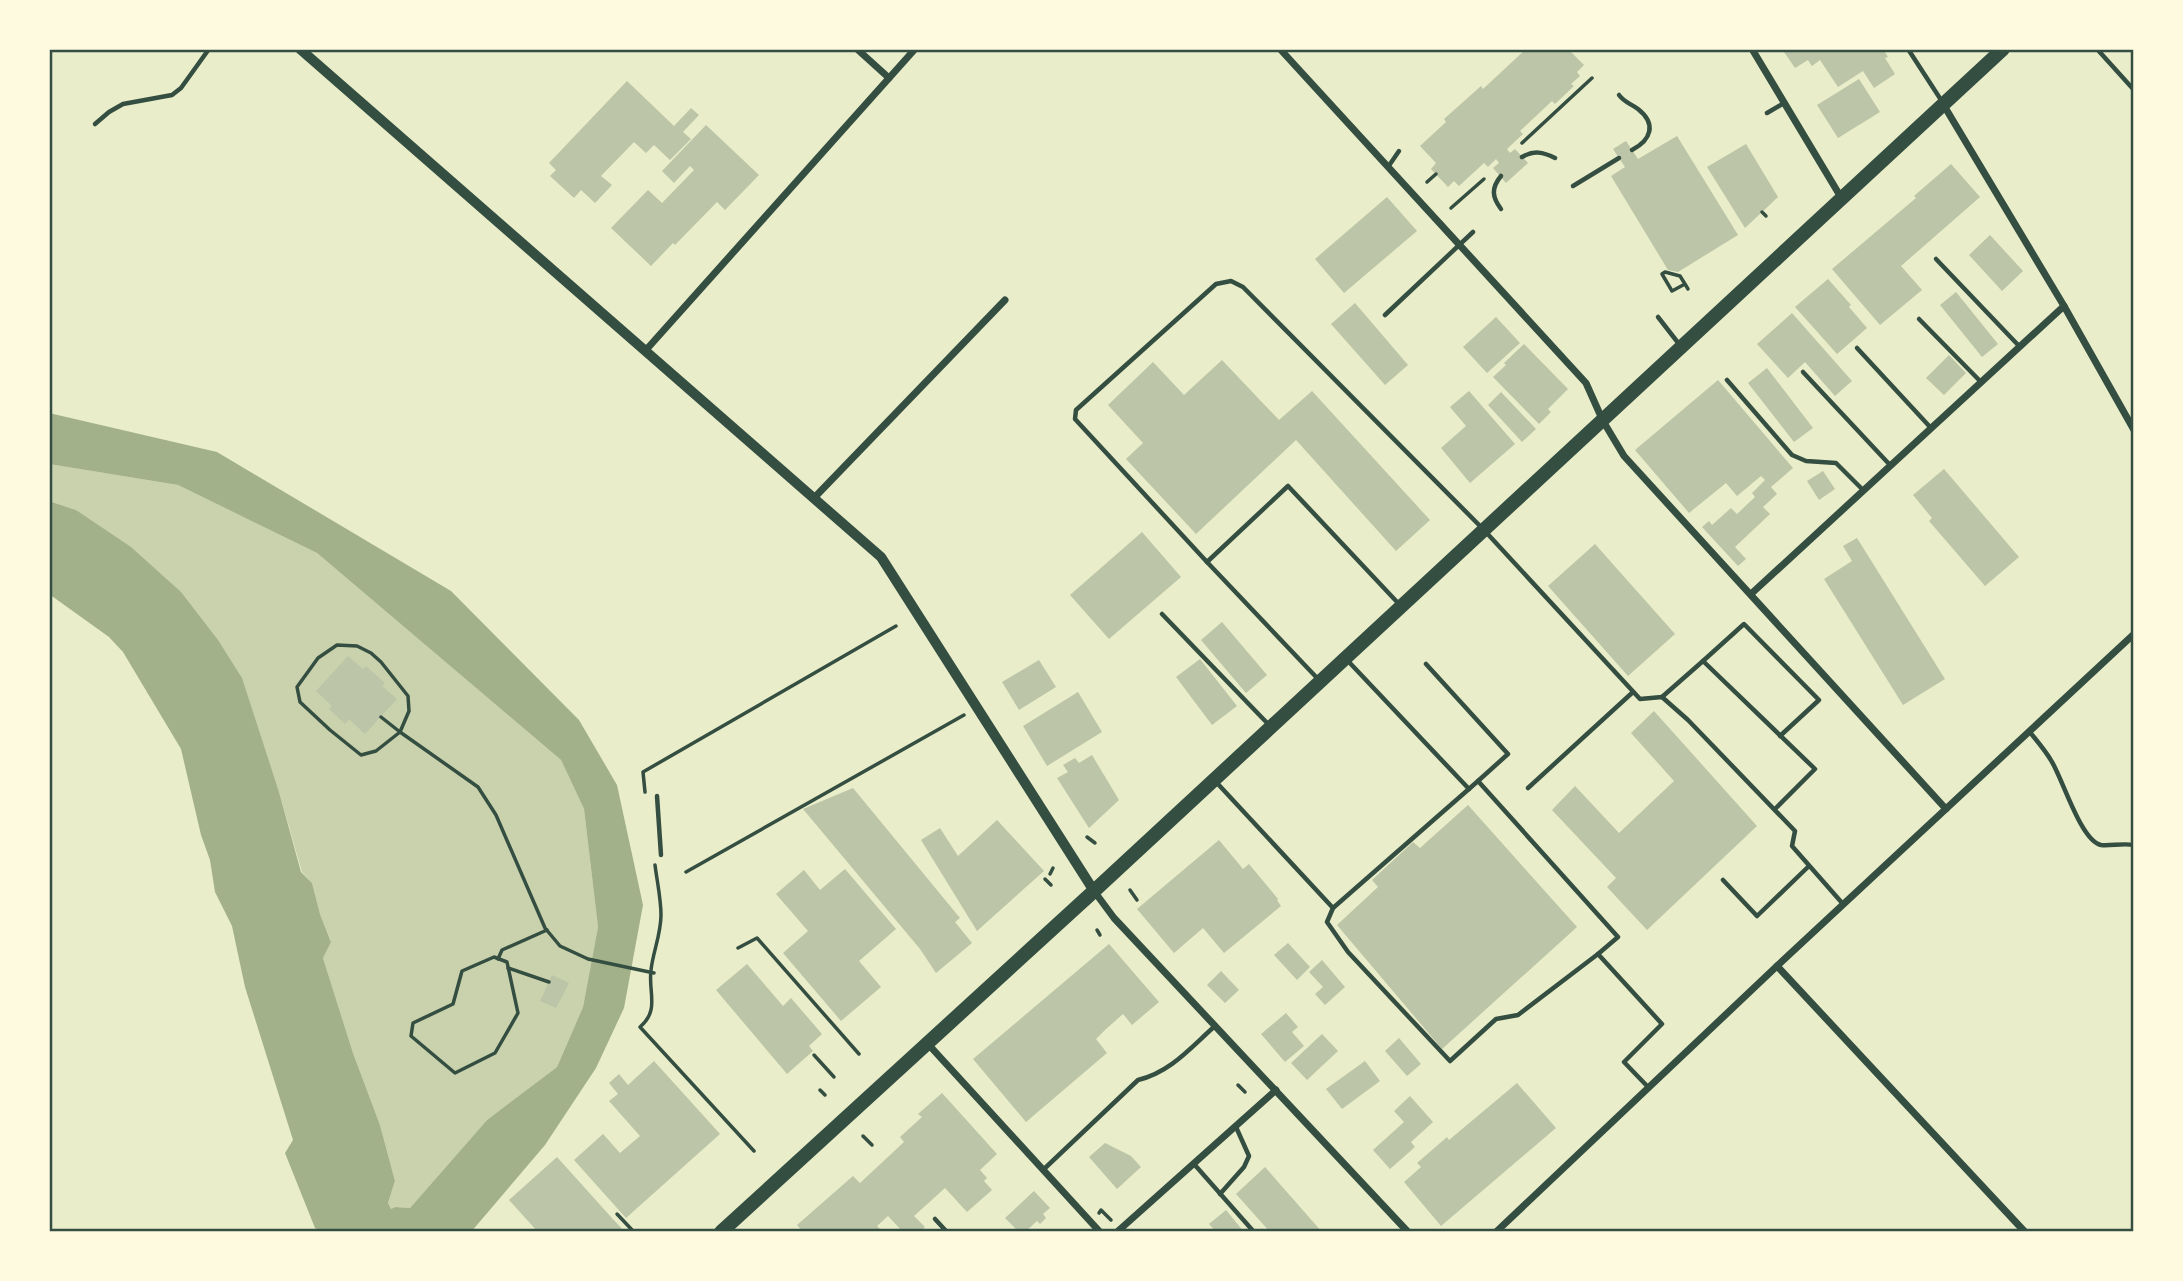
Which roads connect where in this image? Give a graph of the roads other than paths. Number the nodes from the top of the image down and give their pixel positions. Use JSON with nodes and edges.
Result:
{"nodes":[{"id":1,"x":209,"y":49,"type":"edge"},
{"id":2,"x":300,"y":49,"type":"edge"},
{"id":3,"x":857,"y":49,"type":"edge"},
{"id":4,"x":915,"y":49,"type":"edge"},
{"id":5,"x":1280,"y":49,"type":"edge"},
{"id":6,"x":1752,"y":49,"type":"edge"},
{"id":7,"x":1908,"y":49,"type":"edge"},
{"id":8,"x":2003,"y":49,"type":"edge"},
{"id":9,"x":2096,"y":49,"type":"edge"},
{"id":10,"x":889,"y":78,"type":"junction"},
{"id":11,"x":2134,"y":90,"type":"edge"},
{"id":12,"x":1619,"y":95,"type":"dead end"},
{"id":13,"x":1784,"y":103,"type":"junction"},
{"id":14,"x":1943,"y":104,"type":"junction"},
{"id":15,"x":1767,"y":113,"type":"dead end"},
{"id":16,"x":95,"y":124,"type":"dead end"},
{"id":17,"x":1632,"y":150,"type":"dead end"},
{"id":18,"x":1399,"y":151,"type":"dead end"},
{"id":19,"x":1522,"y":157,"type":"dead end"},
{"id":20,"x":1555,"y":158,"type":"dead end"},
{"id":21,"x":1619,"y":158,"type":"dead end"},
{"id":22,"x":1388,"y":167,"type":"junction"},
{"id":23,"x":1501,"y":176,"type":"dead end"},
{"id":24,"x":1573,"y":186,"type":"dead end"},
{"id":25,"x":1843,"y":199,"type":"junction"},
{"id":26,"x":1501,"y":209,"type":"dead end"},
{"id":27,"x":1474,"y":232,"type":"dead end"},
{"id":28,"x":1461,"y":245,"type":"junction"},
{"id":29,"x":1936,"y":259,"type":"dead end"},
{"id":30,"x":1005,"y":300,"type":"dead end"},
{"id":31,"x":2064,"y":306,"type":"junction"},
{"id":32,"x":1385,"y":315,"type":"dead end"},
{"id":33,"x":1658,"y":317,"type":"dead end"},
{"id":34,"x":1919,"y":319,"type":"dead end"},
{"id":35,"x":2020,"y":346,"type":"junction"},
{"id":36,"x":1681,"y":348,"type":"junction"},
{"id":37,"x":1857,"y":348,"type":"dead end"},
{"id":38,"x":646,"y":351,"type":"junction"},
{"id":39,"x":1803,"y":372,"type":"dead end"},
{"id":40,"x":1727,"y":380,"type":"dead end"},
{"id":41,"x":1981,"y":382,"type":"junction"},
{"id":42,"x":1603,"y":421,"type":"junction"},
{"id":43,"x":1931,"y":428,"type":"junction"},
{"id":44,"x":2134,"y":430,"type":"edge"},
{"id":45,"x":1890,"y":465,"type":"junction"},
{"id":46,"x":1863,"y":491,"type":"junction"},
{"id":47,"x":814,"y":498,"type":"junction"},
{"id":48,"x":1484,"y":530,"type":"junction"},
{"id":49,"x":1207,"y":562,"type":"junction"},
{"id":50,"x":1751,"y":594,"type":"junction"},
{"id":51,"x":1401,"y":606,"type":"junction"},
{"id":52,"x":1162,"y":614,"type":"dead end"},
{"id":53,"x":2134,"y":634,"type":"edge"},
{"id":54,"x":1345,"y":658,"type":"junction"},
{"id":55,"x":1703,"y":661,"type":"junction"},
{"id":56,"x":1426,"y":664,"type":"dead end"},
{"id":57,"x":1320,"y":681,"type":"junction"},
{"id":58,"x":1633,"y":692,"type":"junction"},
{"id":59,"x":1662,"y":697,"type":"junction"},
{"id":60,"x":1270,"y":727,"type":"junction"},
{"id":61,"x":2029,"y":731,"type":"junction"},
{"id":62,"x":1780,"y":736,"type":"junction"},
{"id":63,"x":1214,"y":779,"type":"junction"},
{"id":64,"x":1478,"y":781,"type":"junction"},
{"id":65,"x":1528,"y":788,"type":"dead end"},
{"id":66,"x":1469,"y":789,"type":"junction"},
{"id":67,"x":657,"y":796,"type":"dead end"},
{"id":68,"x":1775,"y":809,"type":"junction"},
{"id":69,"x":1946,"y":809,"type":"junction"},
{"id":70,"x":2134,"y":845,"type":"edge"},
{"id":71,"x":661,"y":855,"type":"dead end"},
{"id":72,"x":1810,"y":866,"type":"junction"},
{"id":73,"x":1723,"y":880,"type":"dead end"},
{"id":74,"x":1094,"y":891,"type":"junction"},
{"id":75,"x":1844,"y":904,"type":"junction"},
{"id":76,"x":1333,"y":908,"type":"junction"},
{"id":77,"x":1598,"y":954,"type":"junction"},
{"id":78,"x":1777,"y":966,"type":"junction"},
{"id":79,"x":1216,"y":1025,"type":"junction"},
{"id":80,"x":927,"y":1043,"type":"junction"},
{"id":81,"x":1649,"y":1088,"type":"junction"},
{"id":82,"x":1276,"y":1090,"type":"junction"},
{"id":83,"x":1235,"y":1126,"type":"junction"},
{"id":84,"x":1194,"y":1164,"type":"junction"},
{"id":85,"x":1043,"y":1170,"type":"junction"},
{"id":86,"x":1220,"y":1194,"type":"junction"},
{"id":87,"x":935,"y":1219,"type":"dead end"},
{"id":88,"x":721,"y":1232,"type":"edge"},
{"id":89,"x":947,"y":1232,"type":"edge"},
{"id":90,"x":1100,"y":1232,"type":"edge"},
{"id":91,"x":1117,"y":1232,"type":"edge"},
{"id":92,"x":1254,"y":1232,"type":"edge"},
{"id":93,"x":1408,"y":1232,"type":"edge"},
{"id":94,"x":1496,"y":1232,"type":"edge"},
{"id":95,"x":2025,"y":1232,"type":"edge"}],
"edges":[{"from":1,"to":16,"type":"lane"},
{"from":2,"to":38,"type":"street"},
{"from":3,"to":10,"type":"street"},
{"from":4,"to":10,"type":"street"},
{"from":5,"to":22,"type":"street"},
{"from":6,"to":13,"type":"street"},
{"from":7,"to":14,"type":"lane"},
{"from":8,"to":14,"type":"main road"},
{"from":9,"to":11,"type":"lane"},
{"from":10,"to":38,"type":"street"},
{"from":12,"to":17,"type":"lane"},
{"from":13,"to":15,"type":"lane"},
{"from":13,"to":25,"type":"street"},
{"from":14,"to":25,"type":"main road"},
{"from":14,"to":31,"type":"street"},
{"from":18,"to":22,"type":"lane"},
{"from":19,"to":20,"type":"lane"},
{"from":21,"to":24,"type":"lane"},
{"from":22,"to":28,"type":"street"},
{"from":23,"to":26,"type":"lane"},
{"from":25,"to":36,"type":"main road"},
{"from":27,"to":28,"type":"lane"},
{"from":28,"to":32,"type":"lane"},
{"from":28,"to":42,"type":"street"},
{"from":29,"to":35,"type":"lane"},
{"from":30,"to":47,"type":"street"},
{"from":31,"to":35,"type":"street"},
{"from":31,"to":44,"type":"street"},
{"from":33,"to":36,"type":"lane"},
{"from":34,"to":41,"type":"lane"},
{"from":35,"to":41,"type":"street"},
{"from":36,"to":42,"type":"main road"},
{"from":37,"to":43,"type":"lane"},
{"from":38,"to":47,"type":"street"},
{"from":39,"to":45,"type":"lane"},
{"from":40,"to":46,"type":"lane"},
{"from":41,"to":43,"type":"street"},
{"from":42,"to":48,"type":"main road"},
{"from":42,"to":50,"type":"street"},
{"from":43,"to":45,"type":"street"},
{"from":45,"to":46,"type":"street"},
{"from":46,"to":50,"type":"street"},
{"from":47,"to":74,"type":"street"},
{"from":48,"to":49,"type":"lane"},
{"from":48,"to":51,"type":"main road"},
{"from":48,"to":58,"type":"lane"},
{"from":49,"to":51,"type":"lane"},
{"from":49,"to":57,"type":"lane"},
{"from":50,"to":69,"type":"street"},
{"from":51,"to":54,"type":"main road"},
{"from":52,"to":60,"type":"lane"},
{"from":53,"to":61,"type":"street"},
{"from":54,"to":57,"type":"main road"},
{"from":54,"to":66,"type":"lane"},
{"from":55,"to":59,"type":"lane"},
{"from":55,"to":62,"type":"lane"},
{"from":55,"to":62,"type":"lane"},
{"from":56,"to":64,"type":"lane"},
{"from":57,"to":60,"type":"main road"},
{"from":58,"to":59,"type":"lane"},
{"from":58,"to":65,"type":"lane"},
{"from":59,"to":68,"type":"lane"},
{"from":60,"to":63,"type":"main road"},
{"from":61,"to":69,"type":"street"},
{"from":61,"to":70,"type":"lane"},
{"from":62,"to":68,"type":"lane"},
{"from":63,"to":74,"type":"main road"},
{"from":63,"to":76,"type":"lane"},
{"from":64,"to":66,"type":"lane"},
{"from":64,"to":77,"type":"lane"},
{"from":66,"to":76,"type":"lane"},
{"from":67,"to":71,"type":"lane"},
{"from":68,"to":72,"type":"lane"},
{"from":69,"to":75,"type":"street"},
{"from":72,"to":73,"type":"lane"},
{"from":72,"to":75,"type":"lane"},
{"from":74,"to":79,"type":"street"},
{"from":74,"to":80,"type":"main road"},
{"from":75,"to":78,"type":"street"},
{"from":76,"to":77,"type":"lane"},
{"from":77,"to":81,"type":"lane"},
{"from":78,"to":81,"type":"street"},
{"from":78,"to":95,"type":"street"},
{"from":79,"to":82,"type":"street"},
{"from":79,"to":85,"type":"lane"},
{"from":80,"to":85,"type":"street"},
{"from":80,"to":88,"type":"main road"},
{"from":81,"to":94,"type":"street"},
{"from":82,"to":83,"type":"street"},
{"from":82,"to":93,"type":"street"},
{"from":83,"to":84,"type":"street"},
{"from":83,"to":86,"type":"lane"},
{"from":84,"to":86,"type":"lane"},
{"from":84,"to":91,"type":"street"},
{"from":85,"to":90,"type":"street"},
{"from":86,"to":92,"type":"lane"},
{"from":87,"to":89,"type":"lane"}]}
